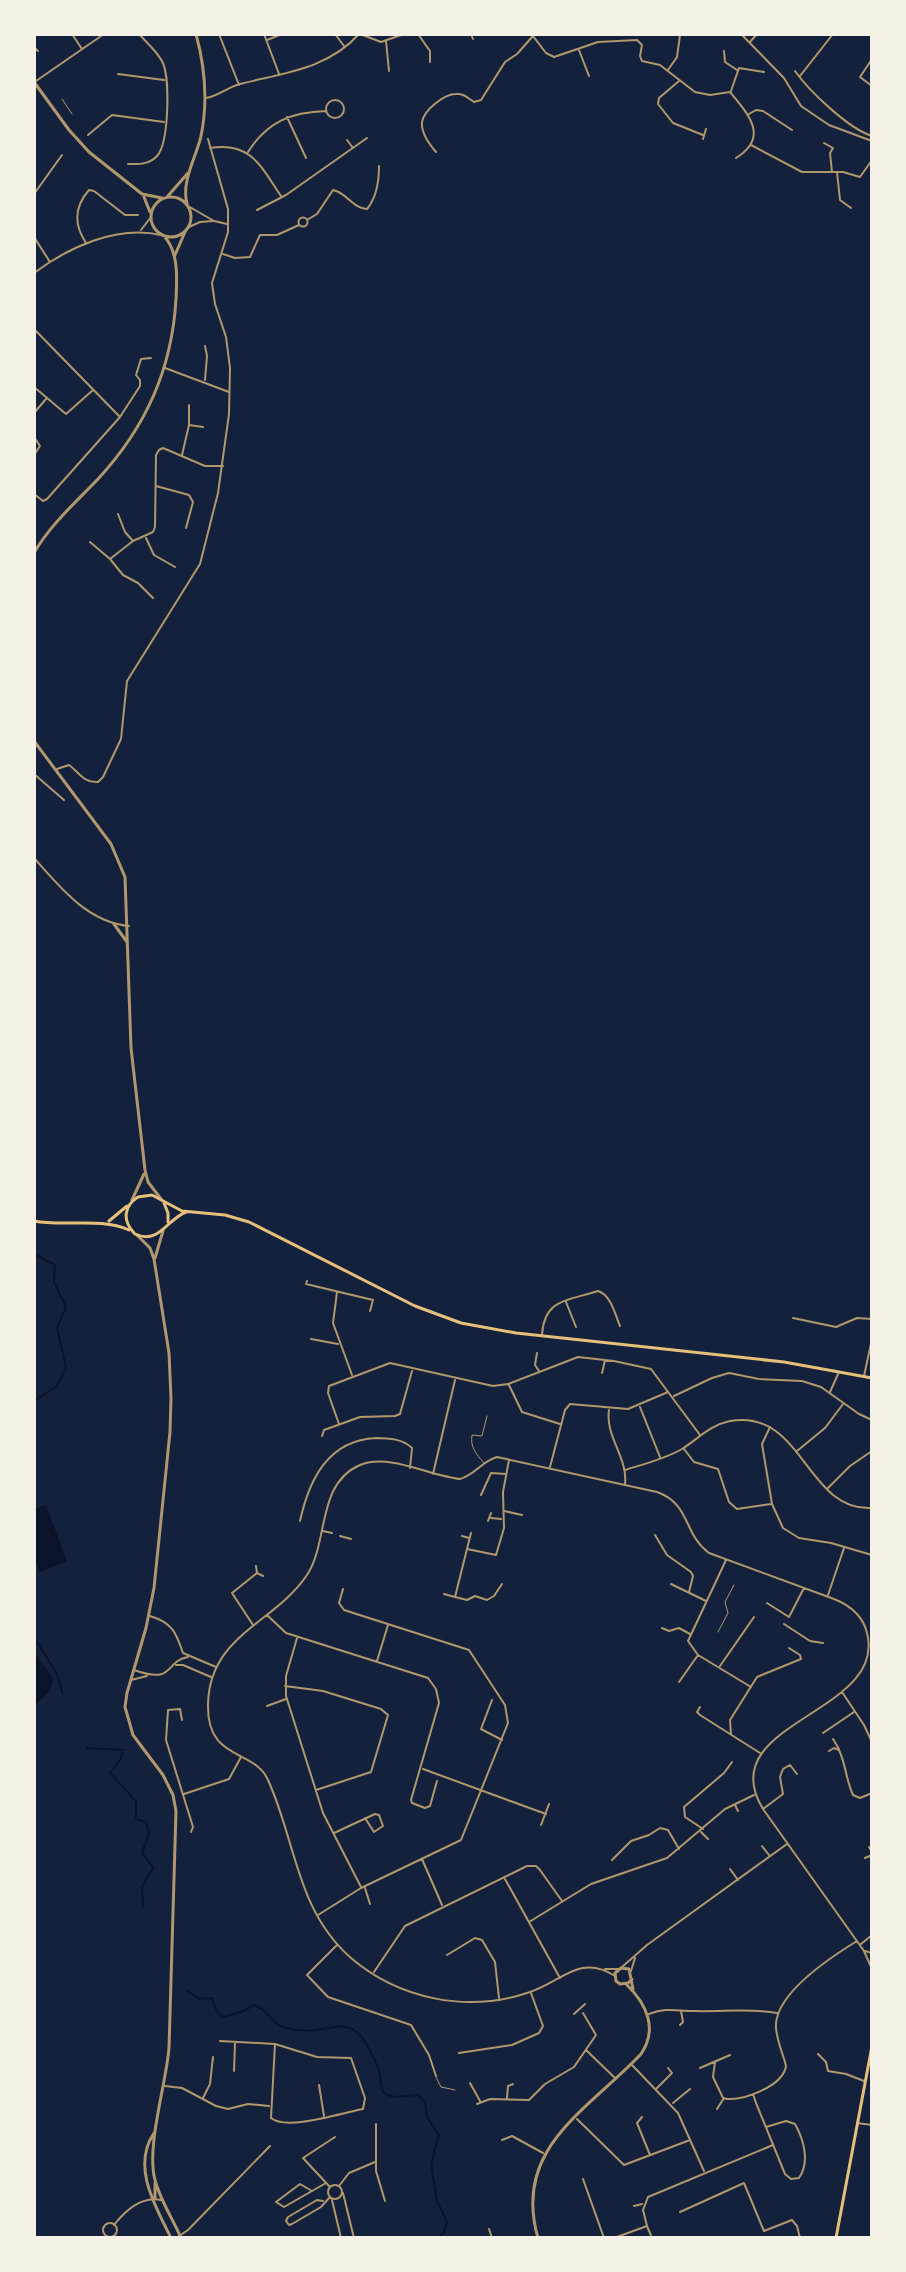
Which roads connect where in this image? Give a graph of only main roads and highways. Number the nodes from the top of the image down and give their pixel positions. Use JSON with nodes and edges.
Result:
{"nodes":[{"id":1,"x":161,"y":1200,"type":"junction"},
{"id":2,"x":130,"y":1203,"type":"junction"},
{"id":3,"x":187,"y":1212,"type":"junction"},
{"id":4,"x":34,"y":1221,"type":"edge"},
{"id":5,"x":105,"y":1223,"type":"junction"},
{"id":6,"x":164,"y":1229,"type":"junction"},
{"id":7,"x":135,"y":1234,"type":"junction"},
{"id":8,"x":872,"y":1378,"type":"edge"},
{"id":9,"x":872,"y":2046,"type":"edge"},
{"id":10,"x":836,"y":2238,"type":"edge"}],
"edges":[{"from":1,"to":2,"type":"main road"},
{"from":1,"to":3,"type":"main road"},
{"from":1,"to":6,"type":"main road"},
{"from":2,"to":5,"type":"main road"},
{"from":2,"to":7,"type":"main road"},
{"from":3,"to":6,"type":"main road"},
{"from":3,"to":8,"type":"main road"},
{"from":4,"to":5,"type":"main road"},
{"from":5,"to":7,"type":"main road"},
{"from":6,"to":7,"type":"main road"},
{"from":9,"to":10,"type":"main road"}]}
